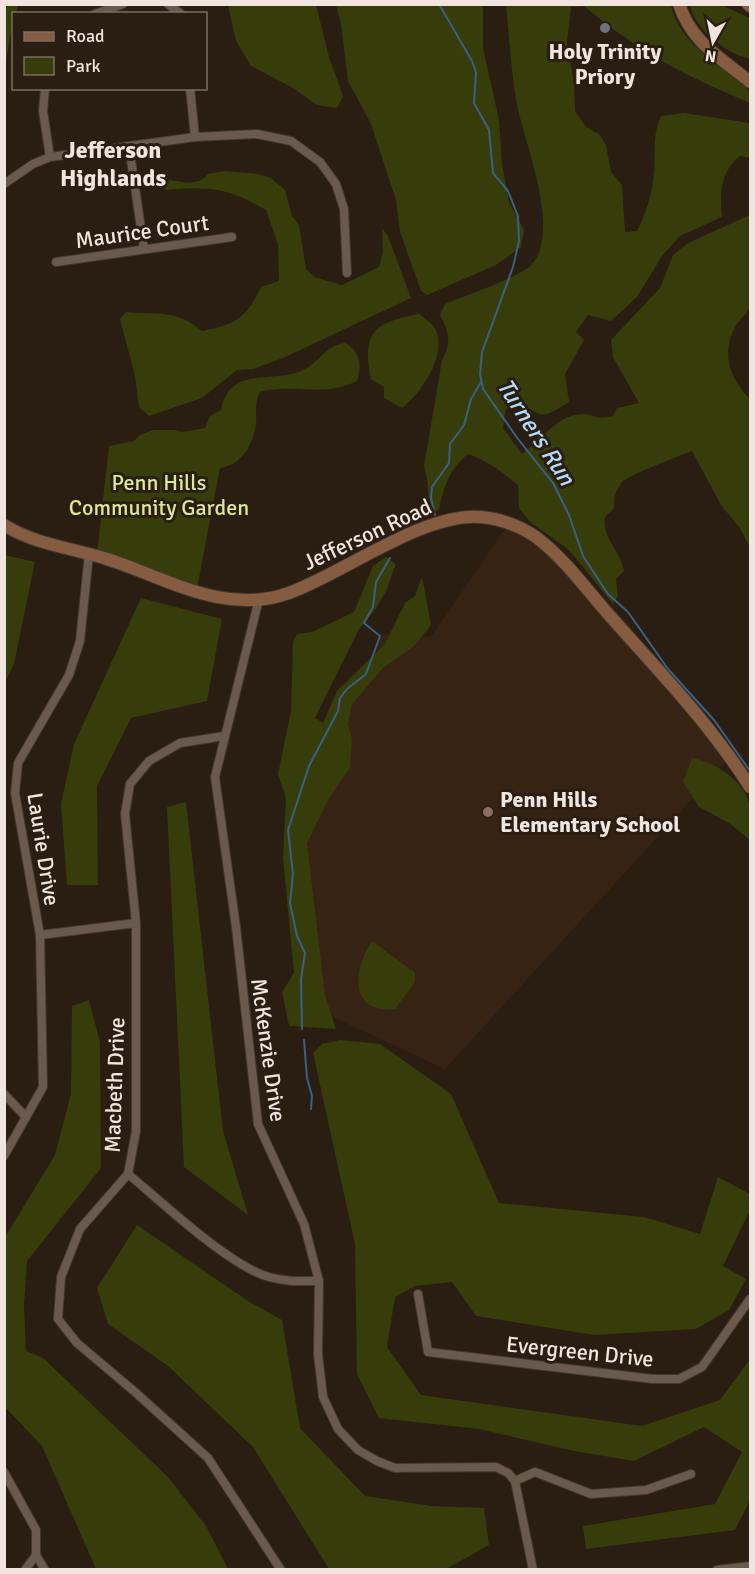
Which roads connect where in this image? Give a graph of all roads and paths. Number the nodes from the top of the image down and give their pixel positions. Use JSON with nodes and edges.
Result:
{"nodes":[{"id":1,"x":123,"y":4,"type":"edge"},
{"id":2,"x":679,"y":4,"type":"edge"},
{"id":3,"x":100,"y":12,"type":"edge"},
{"id":4,"x":750,"y":82,"type":"edge"},
{"id":5,"x":45,"y":90,"type":"edge"},
{"id":6,"x":190,"y":90,"type":"edge"},
{"id":7,"x":195,"y":137,"type":"junction"},
{"id":8,"x":129,"y":146,"type":"junction"},
{"id":9,"x":50,"y":157,"type":"junction"},
{"id":10,"x":4,"y":184,"type":"edge"},
{"id":11,"x":232,"y":237,"type":"dead end"},
{"id":12,"x":144,"y":249,"type":"junction"},
{"id":13,"x":56,"y":262,"type":"dead end"},
{"id":14,"x":347,"y":273,"type":"dead end"},
{"id":15,"x":4,"y":525,"type":"edge"},
{"id":16,"x":89,"y":554,"type":"junction"},
{"id":17,"x":259,"y":599,"type":"junction"},
{"id":18,"x":224,"y":736,"type":"junction"},
{"id":19,"x":750,"y":788,"type":"edge"},
{"id":20,"x":136,"y":923,"type":"junction"},
{"id":21,"x":40,"y":935,"type":"junction"},
{"id":22,"x":4,"y":1094,"type":"edge"},
{"id":23,"x":26,"y":1117,"type":"junction"},
{"id":24,"x":4,"y":1156,"type":"edge"},
{"id":25,"x":128,"y":1174,"type":"junction"},
{"id":26,"x":319,"y":1281,"type":"junction"},
{"id":27,"x":418,"y":1294,"type":"dead end"},
{"id":28,"x":750,"y":1299,"type":"edge"},
{"id":29,"x":4,"y":1472,"type":"edge"},
{"id":30,"x":691,"y":1473,"type":"dead end"},
{"id":31,"x":515,"y":1481,"type":"junction"},
{"id":32,"x":36,"y":1555,"type":"junction"},
{"id":33,"x":750,"y":1566,"type":"edge"},
{"id":34,"x":25,"y":1569,"type":"edge"},
{"id":35,"x":45,"y":1569,"type":"edge"},
{"id":36,"x":281,"y":1569,"type":"edge"},
{"id":37,"x":533,"y":1569,"type":"edge"},
{"id":38,"x":717,"y":1569,"type":"edge"}],
"edges":[{"from":1,"to":3,"type":"street"},
{"from":2,"to":4,"type":"street"},
{"from":5,"to":9,"type":"street"},
{"from":6,"to":7,"type":"street"},
{"from":7,"to":8,"type":"street"},
{"from":7,"to":14,"type":"street"},
{"from":8,"to":9,"type":"street"},
{"from":8,"to":12,"type":"street"},
{"from":9,"to":10,"type":"street"},
{"from":11,"to":12,"type":"street","name":"Maurice Court"},
{"from":12,"to":13,"type":"street","name":"Maurice Court"},
{"from":15,"to":16,"type":"street","name":"Jefferson Road"},
{"from":16,"to":17,"type":"street","name":"Jefferson Road"},
{"from":16,"to":21,"type":"street","name":"Laurie Drive"},
{"from":17,"to":18,"type":"street","name":"McKenzie Drive"},
{"from":17,"to":19,"type":"street","name":"Jefferson Road"},
{"from":18,"to":20,"type":"street","name":"Macbeth Drive"},
{"from":18,"to":26,"type":"street","name":"McKenzie Drive"},
{"from":20,"to":21,"type":"street"},
{"from":20,"to":25,"type":"street","name":"Macbeth Drive"},
{"from":21,"to":23,"type":"street","name":"Laurie Drive"},
{"from":22,"to":23,"type":"street"},
{"from":23,"to":24,"type":"street","name":"Laurie Drive"},
{"from":25,"to":26,"type":"street"},
{"from":25,"to":36,"type":"street","name":"Macbeth Drive"},
{"from":26,"to":31,"type":"street","name":"McKenzie Drive"},
{"from":27,"to":28,"type":"street","name":"Evergreen Drive"},
{"from":29,"to":32,"type":"street"},
{"from":30,"to":31,"type":"street"},
{"from":31,"to":37,"type":"street"},
{"from":32,"to":34,"type":"street"},
{"from":32,"to":35,"type":"street"},
{"from":33,"to":38,"type":"street"}]}
